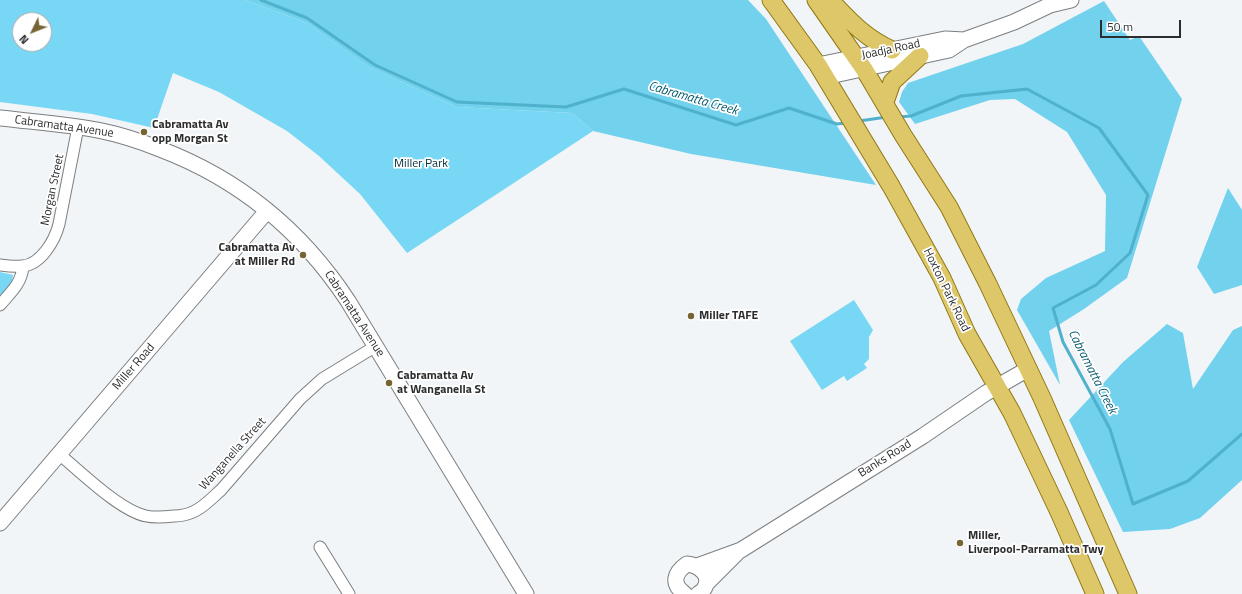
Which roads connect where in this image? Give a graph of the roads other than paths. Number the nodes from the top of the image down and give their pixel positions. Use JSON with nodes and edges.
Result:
{"nodes":[{"id":1,"x":771,"y":0,"type":"edge"},
{"id":2,"x":816,"y":0,"type":"edge"},
{"id":3,"x":830,"y":0,"type":"edge"},
{"id":4,"x":1071,"y":0,"type":"edge"},
{"id":5,"x":1052,"y":2,"type":"edge"},
{"id":6,"x":964,"y":40,"type":"junction"},
{"id":7,"x":892,"y":50,"type":"junction"},
{"id":8,"x":920,"y":56,"type":"junction"},
{"id":9,"x":860,"y":63,"type":"junction"},
{"id":10,"x":822,"y":71,"type":"junction"},
{"id":11,"x":884,"y":98,"type":"junction"},
{"id":12,"x":0,"y":118,"type":"edge"},
{"id":13,"x":78,"y":127,"type":"junction"},
{"id":14,"x":267,"y":211,"type":"junction"},
{"id":15,"x":0,"y":265,"type":"edge"},
{"id":16,"x":23,"y":266,"type":"junction"},
{"id":17,"x":0,"y":305,"type":"edge"},
{"id":18,"x":376,"y":346,"type":"junction"},
{"id":19,"x":1028,"y":369,"type":"junction"},
{"id":20,"x":998,"y":386,"type":"junction"},
{"id":21,"x":59,"y":454,"type":"junction"},
{"id":22,"x":0,"y":523,"type":"edge"},
{"id":23,"x":320,"y":547,"type":"dead end"},
{"id":24,"x":741,"y":550,"type":"junction"},
{"id":25,"x":697,"y":566,"type":"junction"},
{"id":26,"x":702,"y":588,"type":"edge"},
{"id":27,"x":679,"y":592,"type":"edge"},
{"id":28,"x":349,"y":594,"type":"edge"},
{"id":29,"x":526,"y":594,"type":"edge"},
{"id":30,"x":1095,"y":594,"type":"edge"},
{"id":31,"x":1128,"y":594,"type":"edge"}],
"edges":[{"from":1,"to":10,"type":"main road","name":"Hoxton Park Road"},
{"from":2,"to":9,"type":"main road"},
{"from":3,"to":7,"type":"main road"},
{"from":4,"to":5,"type":"street","name":"Joadja Road"},
{"from":5,"to":6,"type":"street","name":"Joadja Road"},
{"from":6,"to":7,"type":"street","name":"Joadja Road"},
{"from":6,"to":8,"type":"street","name":"Joadja Road"},
{"from":7,"to":9,"type":"street","name":"Joadja Road"},
{"from":8,"to":9,"type":"street","name":"Joadja Road"},
{"from":8,"to":11,"type":"main road"},
{"from":9,"to":10,"type":"street","name":"Joadja Road"},
{"from":9,"to":11,"type":"main road"},
{"from":10,"to":20,"type":"main road","name":"Hoxton Park Road"},
{"from":11,"to":19,"type":"main road"},
{"from":12,"to":13,"type":"street","name":"Cabramatta Avenue"},
{"from":13,"to":14,"type":"street","name":"Cabramatta Avenue"},
{"from":13,"to":16,"type":"street","name":"Morgan Street"},
{"from":14,"to":18,"type":"street","name":"Cabramatta Avenue"},
{"from":14,"to":21,"type":"street","name":"Miller Road"},
{"from":15,"to":16,"type":"street"},
{"from":16,"to":17,"type":"street"},
{"from":18,"to":21,"type":"street","name":"Wanganella Street"},
{"from":18,"to":29,"type":"street","name":"Cabramatta Avenue"},
{"from":19,"to":20,"type":"street","name":"Banks Road"},
{"from":19,"to":31,"type":"main road"},
{"from":20,"to":24,"type":"street","name":"Banks Road"},
{"from":20,"to":30,"type":"main road","name":"Hoxton Park Road"},
{"from":21,"to":22,"type":"street","name":"Miller Road"},
{"from":23,"to":28,"type":"street"},
{"from":24,"to":25,"type":"street","name":"Banks Road"},
{"from":24,"to":26,"type":"street","name":"Banks Road"},
{"from":25,"to":26,"type":"street"},
{"from":25,"to":27,"type":"street","name":"Banks Road"}]}
